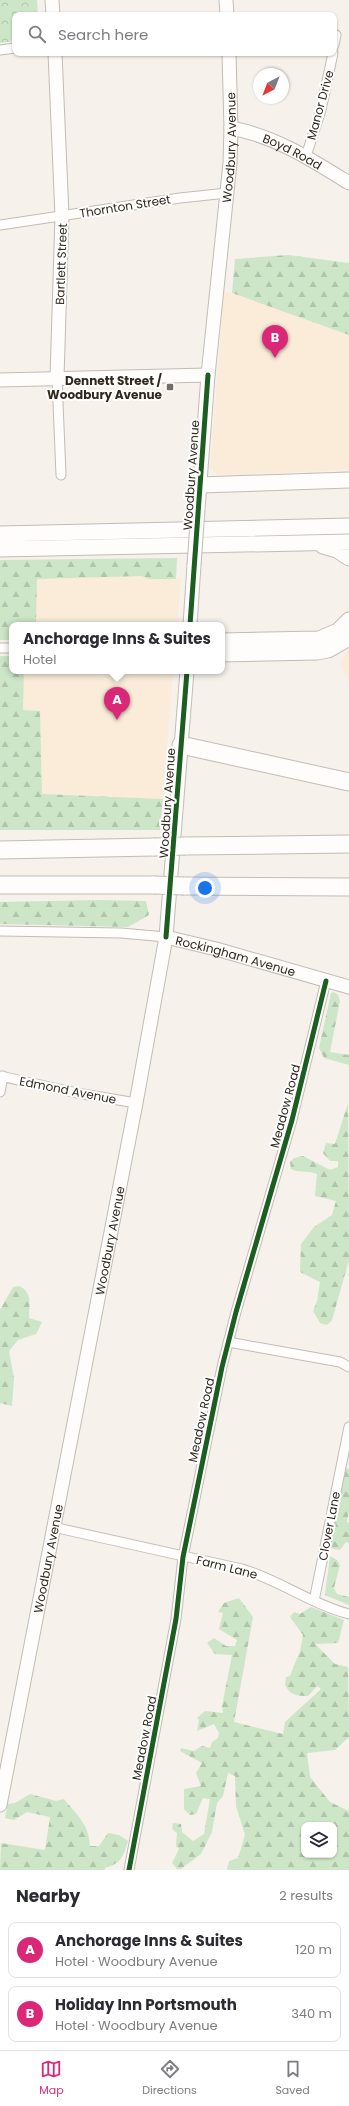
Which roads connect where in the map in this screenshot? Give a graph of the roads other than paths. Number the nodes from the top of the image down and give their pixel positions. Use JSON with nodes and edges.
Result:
{"nodes":[{"id":1,"x":52,"y":0,"type":"edge"},
{"id":2,"x":226,"y":0,"type":"edge"},
{"id":3,"x":53,"y":12,"type":"edge"},
{"id":4,"x":227,"y":12,"type":"edge"},
{"id":5,"x":12,"y":48,"type":"edge"},
{"id":6,"x":0,"y":50,"type":"edge"},
{"id":7,"x":55,"y":56,"type":"edge"},
{"id":8,"x":229,"y":56,"type":"edge"},
{"id":9,"x":332,"y":56,"type":"edge"},
{"id":10,"x":232,"y":128,"type":"junction"},
{"id":11,"x":306,"y":156,"type":"junction"},
{"id":12,"x":349,"y":183,"type":"edge"},
{"id":13,"x":227,"y":193,"type":"junction"},
{"id":14,"x":62,"y":216,"type":"junction"},
{"id":15,"x":0,"y":225,"type":"edge"},
{"id":16,"x":208,"y":375,"type":"junction"},
{"id":17,"x":57,"y":378,"type":"junction"},
{"id":18,"x":0,"y":380,"type":"edge"},
{"id":19,"x":61,"y":475,"type":"dead end"},
{"id":20,"x":349,"y":480,"type":"edge"},
{"id":21,"x":200,"y":485,"type":"junction"},
{"id":22,"x":347,"y":525,"type":"edge"},
{"id":23,"x":0,"y":534,"type":"edge"},
{"id":24,"x":349,"y":542,"type":"edge"},
{"id":25,"x":302,"y":543,"type":"junction"},
{"id":26,"x":0,"y":549,"type":"edge"},
{"id":27,"x":349,"y":558,"type":"edge"},
{"id":28,"x":349,"y":620,"type":"edge"},
{"id":29,"x":190,"y":622,"type":"edge"},
{"id":30,"x":349,"y":638,"type":"edge"},
{"id":31,"x":225,"y":641,"type":"edge"},
{"id":32,"x":225,"y":654,"type":"edge"},
{"id":33,"x":186,"y":674,"type":"edge"},
{"id":34,"x":181,"y":745,"type":"junction"},
{"id":35,"x":349,"y":782,"type":"edge"},
{"id":36,"x":349,"y":844,"type":"edge"},
{"id":37,"x":0,"y":850,"type":"edge"},
{"id":38,"x":0,"y":885,"type":"edge"},
{"id":39,"x":349,"y":887,"type":"edge"},
{"id":40,"x":0,"y":931,"type":"edge"},
{"id":41,"x":166,"y":937,"type":"junction"},
{"id":42,"x":326,"y":981,"type":"junction"},
{"id":43,"x":349,"y":987,"type":"edge"},
{"id":44,"x":2,"y":1076,"type":"edge"},
{"id":45,"x":0,"y":1092,"type":"edge"},
{"id":46,"x":136,"y":1103,"type":"junction"},
{"id":47,"x":228,"y":1342,"type":"junction"},
{"id":48,"x":349,"y":1367,"type":"edge"},
{"id":49,"x":349,"y":1427,"type":"edge"},
{"id":50,"x":53,"y":1527,"type":"junction"},
{"id":51,"x":183,"y":1557,"type":"junction"},
{"id":52,"x":314,"y":1601,"type":"junction"},
{"id":53,"x":349,"y":1614,"type":"edge"},
{"id":54,"x":0,"y":1805,"type":"edge"},
{"id":55,"x":129,"y":1870,"type":"edge"}],
"edges":[{"from":1,"to":3,"type":"street"},
{"from":2,"to":4,"type":"street"},
{"from":5,"to":6,"type":"street"},
{"from":7,"to":14,"type":"street","name":"Bartlett Street"},
{"from":8,"to":10,"type":"street","name":"Woodbury Avenue"},
{"from":9,"to":11,"type":"street","name":"Manor Drive"},
{"from":10,"to":11,"type":"street","name":"Boyd Road"},
{"from":10,"to":13,"type":"street","name":"Woodbury Avenue"},
{"from":11,"to":12,"type":"street","name":"Boyd Road"},
{"from":13,"to":14,"type":"street","name":"Thornton Street"},
{"from":13,"to":16,"type":"street","name":"Woodbury Avenue"},
{"from":14,"to":15,"type":"street","name":"Thornton Street"},
{"from":14,"to":17,"type":"street","name":"Bartlett Street"},
{"from":16,"to":17,"type":"street"},
{"from":16,"to":21,"type":"street","name":"Woodbury Avenue"},
{"from":17,"to":18,"type":"street"},
{"from":17,"to":19,"type":"street","name":"Bartlett Street"},
{"from":20,"to":21,"type":"main road"},
{"from":21,"to":29,"type":"street","name":"Woodbury Avenue","bridge":true},
{"from":22,"to":23,"type":"main road"},
{"from":24,"to":25,"type":"main road"},
{"from":25,"to":26,"type":"main road"},
{"from":25,"to":27,"type":"main road"},
{"from":28,"to":31,"type":"main road"},
{"from":30,"to":32,"type":"main road"},
{"from":33,"to":34,"type":"street","name":"Woodbury Avenue"},
{"from":34,"to":35,"type":"highway"},
{"from":34,"to":41,"type":"street","name":"Woodbury Avenue"},
{"from":36,"to":37,"type":"highway","bridge":true},
{"from":38,"to":39,"type":"highway","bridge":true},
{"from":40,"to":41,"type":"street","name":"Rockingham Avenue"},
{"from":41,"to":42,"type":"street","name":"Rockingham Avenue"},
{"from":41,"to":46,"type":"street","name":"Woodbury Avenue"},
{"from":42,"to":43,"type":"street","name":"Rockingham Avenue"},
{"from":42,"to":47,"type":"street","name":"Meadow Road"},
{"from":44,"to":45,"type":"street"},
{"from":44,"to":46,"type":"street","name":"Edmond Avenue"},
{"from":46,"to":50,"type":"street","name":"Woodbury Avenue"},
{"from":47,"to":48,"type":"street"},
{"from":47,"to":51,"type":"street","name":"Meadow Road"},
{"from":49,"to":52,"type":"street","name":"Clover Lane"},
{"from":50,"to":51,"type":"street","name":"Farm Lane"},
{"from":50,"to":54,"type":"street","name":"Woodbury Avenue"},
{"from":51,"to":52,"type":"street","name":"Farm Lane"},
{"from":51,"to":55,"type":"street","name":"Meadow Road"},
{"from":52,"to":53,"type":"street","name":"Farm Lane"}]}
